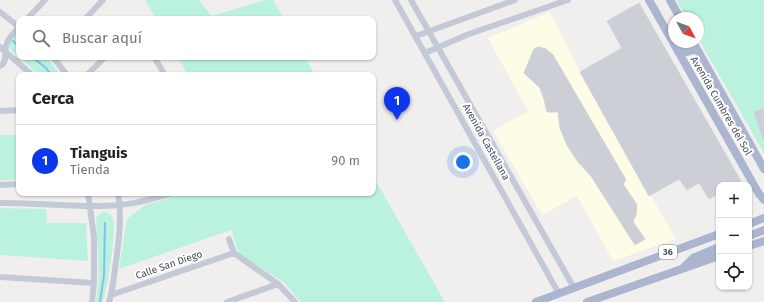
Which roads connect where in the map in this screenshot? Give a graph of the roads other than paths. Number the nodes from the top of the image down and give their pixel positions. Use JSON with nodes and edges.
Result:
{"nodes":[{"id":1,"x":45,"y":0,"type":"edge"},
{"id":2,"x":103,"y":0,"type":"edge"},
{"id":3,"x":395,"y":0,"type":"edge"},
{"id":4,"x":411,"y":0,"type":"edge"},
{"id":5,"x":515,"y":0,"type":"edge"},
{"id":6,"x":568,"y":0,"type":"edge"},
{"id":7,"x":649,"y":0,"type":"edge"},
{"id":8,"x":670,"y":0,"type":"edge"},
{"id":9,"x":0,"y":12,"type":"edge"},
{"id":10,"x":677,"y":12,"type":"edge"},
{"id":11,"x":30,"y":16,"type":"edge"},
{"id":12,"x":88,"y":16,"type":"edge"},
{"id":13,"x":659,"y":17,"type":"junction"},
{"id":14,"x":16,"y":25,"type":"edge"},
{"id":15,"x":668,"y":27,"type":"edge"},
{"id":16,"x":16,"y":31,"type":"edge"},
{"id":17,"x":429,"y":32,"type":"junction"},
{"id":18,"x":416,"y":36,"type":"junction"},
{"id":19,"x":2,"y":48,"type":"edge"},
{"id":20,"x":438,"y":48,"type":"junction"},
{"id":21,"x":682,"y":48,"type":"edge"},
{"id":22,"x":692,"y":48,"type":"edge"},
{"id":23,"x":697,"y":48,"type":"edge"},
{"id":24,"x":425,"y":53,"type":"junction"},
{"id":25,"x":56,"y":60,"type":"edge"},
{"id":26,"x":102,"y":60,"type":"edge"},
{"id":27,"x":156,"y":60,"type":"edge"},
{"id":28,"x":0,"y":66,"type":"edge"},
{"id":29,"x":29,"y":72,"type":"edge"},
{"id":30,"x":66,"y":72,"type":"edge"},
{"id":31,"x":90,"y":72,"type":"edge"},
{"id":32,"x":162,"y":72,"type":"edge"},
{"id":33,"x":16,"y":110,"type":"edge"},
{"id":34,"x":0,"y":111,"type":"edge"},
{"id":35,"x":764,"y":169,"type":"edge"},
{"id":36,"x":0,"y":184,"type":"edge"},
{"id":37,"x":16,"y":184,"type":"edge"},
{"id":38,"x":88,"y":196,"type":"edge"},
{"id":39,"x":118,"y":196,"type":"edge"},
{"id":40,"x":162,"y":196,"type":"edge"},
{"id":41,"x":764,"y":200,"type":"edge"},
{"id":42,"x":0,"y":203,"type":"edge"},
{"id":43,"x":120,"y":205,"type":"junction"},
{"id":44,"x":90,"y":207,"type":"junction"},
{"id":45,"x":764,"y":218,"type":"edge"},
{"id":46,"x":752,"y":223,"type":"edge"},
{"id":47,"x":764,"y":230,"type":"edge"},
{"id":48,"x":716,"y":235,"type":"edge"},
{"id":49,"x":752,"y":235,"type":"edge"},
{"id":50,"x":229,"y":239,"type":"dead end"},
{"id":51,"x":764,"y":240,"type":"edge"},
{"id":52,"x":752,"y":245,"type":"edge"},
{"id":53,"x":716,"y":248,"type":"edge"},
{"id":54,"x":234,"y":253,"type":"junction"},
{"id":55,"x":716,"y":257,"type":"edge"},
{"id":56,"x":682,"y":269,"type":"junction"},
{"id":57,"x":0,"y":277,"type":"edge"},
{"id":58,"x":94,"y":283,"type":"junction"},
{"id":59,"x":278,"y":284,"type":"junction"},
{"id":60,"x":574,"y":288,"type":"junction"},
{"id":61,"x":559,"y":294,"type":"junction"},
{"id":62,"x":111,"y":295,"type":"junction"},
{"id":63,"x":541,"y":301,"type":"edge"},
{"id":64,"x":92,"y":302,"type":"edge"},
{"id":65,"x":109,"y":302,"type":"edge"},
{"id":66,"x":227,"y":302,"type":"edge"},
{"id":67,"x":295,"y":302,"type":"edge"},
{"id":68,"x":587,"y":302,"type":"edge"}],
"edges":[{"from":1,"to":11,"type":"street"},
{"from":2,"to":12,"type":"street"},
{"from":3,"to":18,"type":"street","name":"Avenida Castellana"},
{"from":4,"to":17,"type":"street","name":"Avenida Castellana"},
{"from":5,"to":17,"type":"street"},
{"from":6,"to":20,"type":"street"},
{"from":7,"to":13,"type":"main road","name":"Avenida Cumbres del Sol"},
{"from":8,"to":10,"type":"main road"},
{"from":9,"to":14,"type":"street"},
{"from":13,"to":15,"type":"main road"},
{"from":13,"to":41,"type":"main road","name":"Avenida Cumbres del Sol"},
{"from":16,"to":19,"type":"street"},
{"from":17,"to":18,"type":"street"},
{"from":17,"to":20,"type":"street","name":"Avenida Castellana"},
{"from":18,"to":24,"type":"street","name":"Avenida Castellana"},
{"from":19,"to":28,"type":"street"},
{"from":19,"to":29,"type":"street"},
{"from":20,"to":24,"type":"street"},
{"from":20,"to":60,"type":"street","name":"Avenida Castellana"},
{"from":21,"to":22,"type":"main road"},
{"from":23,"to":35,"type":"main road","name":"Avenida Cumbres del Sol"},
{"from":24,"to":61,"type":"street","name":"Avenida Castellana"},
{"from":25,"to":30,"type":"street"},
{"from":26,"to":31,"type":"street"},
{"from":27,"to":32,"type":"street"},
{"from":33,"to":34,"type":"street"},
{"from":36,"to":37,"type":"street"},
{"from":38,"to":44,"type":"street"},
{"from":39,"to":43,"type":"street"},
{"from":40,"to":43,"type":"street"},
{"from":42,"to":44,"type":"street"},
{"from":43,"to":44,"type":"street"},
{"from":43,"to":62,"type":"street"},
{"from":44,"to":58,"type":"street"},
{"from":45,"to":46,"type":"main road"},
{"from":47,"to":49,"type":"main road"},
{"from":48,"to":60,"type":"main road","number":"36"},
{"from":50,"to":54,"type":"street"},
{"from":51,"to":52,"type":"main road"},
{"from":53,"to":56,"type":"main road"},
{"from":54,"to":59,"type":"street"},
{"from":54,"to":62,"type":"street","name":"Calle San Diego"},
{"from":55,"to":56,"type":"main road","number":"36"},
{"from":56,"to":68,"type":"main road","number":"36"},
{"from":57,"to":58,"type":"street"},
{"from":58,"to":64,"type":"street"},
{"from":59,"to":66,"type":"street"},
{"from":59,"to":67,"type":"street"},
{"from":60,"to":61,"type":"main road","number":"36"},
{"from":61,"to":63,"type":"main road","number":"36"},
{"from":62,"to":65,"type":"street"}]}
